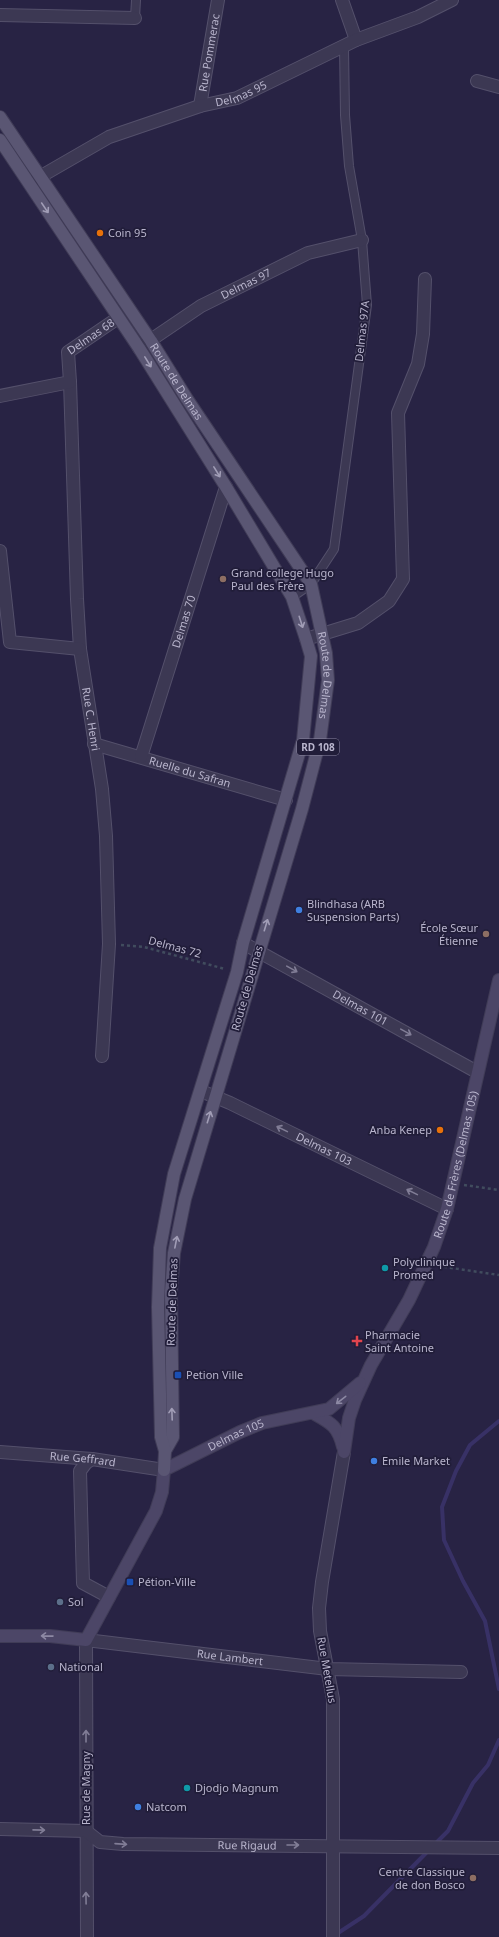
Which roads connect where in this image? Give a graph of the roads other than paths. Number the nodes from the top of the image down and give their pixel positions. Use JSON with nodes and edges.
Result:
{"nodes":[{"id":1,"x":136,"y":0,"type":"edge"},
{"id":2,"x":218,"y":0,"type":"edge"},
{"id":3,"x":342,"y":0,"type":"edge"},
{"id":4,"x":452,"y":0,"type":"edge"},
{"id":5,"x":0,"y":14,"type":"edge"},
{"id":6,"x":134,"y":18,"type":"joint"},
{"id":7,"x":356,"y":40,"type":"junction"},
{"id":8,"x":344,"y":46,"type":"junction"},
{"id":9,"x":477,"y":81,"type":"dead end"},
{"id":10,"x":499,"y":87,"type":"edge"},
{"id":11,"x":200,"y":106,"type":"junction"},
{"id":12,"x":0,"y":117,"type":"edge"},
{"id":13,"x":0,"y":140,"type":"edge"},
{"id":14,"x":40,"y":176,"type":"junction"},
{"id":15,"x":29,"y":183,"type":"junction"},
{"id":16,"x":362,"y":240,"type":"junction"},
{"id":17,"x":425,"y":279,"type":"dead end"},
{"id":18,"x":118,"y":318,"type":"junction"},
{"id":19,"x":152,"y":340,"type":"junction"},
{"id":20,"x":139,"y":348,"type":"junction"},
{"id":21,"x":70,"y":382,"type":"junction"},
{"id":22,"x":0,"y":396,"type":"edge"},
{"id":23,"x":226,"y":487,"type":"junction"},
{"id":24,"x":0,"y":551,"type":"edge"},
{"id":25,"x":311,"y":584,"type":"junction"},
{"id":26,"x":292,"y":597,"type":"junction"},
{"id":27,"x":323,"y":634,"type":"junction"},
{"id":28,"x":306,"y":639,"type":"junction"},
{"id":29,"x":80,"y":650,"type":"junction"},
{"id":30,"x":94,"y":744,"type":"junction"},
{"id":31,"x":141,"y":758,"type":"junction"},
{"id":32,"x":286,"y":800,"type":"junction"},
{"id":33,"x":243,"y":943,"type":"junction"},
{"id":34,"x":258,"y":950,"type":"junction"},
{"id":35,"x":499,"y":980,"type":"edge"},
{"id":36,"x":102,"y":1056,"type":"dead end"},
{"id":37,"x":477,"y":1072,"type":"junction"},
{"id":38,"x":200,"y":1090,"type":"junction"},
{"id":39,"x":216,"y":1096,"type":"junction"},
{"id":40,"x":447,"y":1209,"type":"junction"},
{"id":41,"x":365,"y":1378,"type":"junction"},
{"id":42,"x":313,"y":1413,"type":"junction"},
{"id":43,"x":166,"y":1451,"type":"junction"},
{"id":44,"x":0,"y":1452,"type":"edge"},
{"id":45,"x":344,"y":1452,"type":"junction"},
{"id":46,"x":92,"y":1459,"type":"junction"},
{"id":47,"x":164,"y":1470,"type":"junction"},
{"id":48,"x":109,"y":1597,"type":"junction"},
{"id":49,"x":0,"y":1636,"type":"edge"},
{"id":50,"x":86,"y":1640,"type":"junction"},
{"id":51,"x":328,"y":1669,"type":"junction"},
{"id":52,"x":461,"y":1672,"type":"dead end"},
{"id":53,"x":0,"y":1829,"type":"edge"},
{"id":54,"x":86,"y":1831,"type":"junction"},
{"id":55,"x":334,"y":1846,"type":"junction"},
{"id":56,"x":499,"y":1848,"type":"edge"},
{"id":57,"x":87,"y":1937,"type":"edge"},
{"id":58,"x":333,"y":1937,"type":"edge"}],
"edges":[{"from":1,"to":6,"type":"lane"},
{"from":2,"to":11,"type":"street","name":"Rue Pommerac"},
{"from":3,"to":7,"type":"street"},
{"from":4,"to":7,"type":"street","name":"Delmas 95"},
{"from":5,"to":6,"type":"street"},
{"from":7,"to":8,"type":"street","name":"Delmas 95"},
{"from":8,"to":11,"type":"street","name":"Delmas 95"},
{"from":8,"to":16,"type":"lane","name":"Delmas 97A"},
{"from":9,"to":10,"type":"street"},
{"from":11,"to":14,"type":"street","name":"Delmas 95"},
{"from":12,"to":14,"type":"main road","name":"Route de Delmas","number":"RD 108"},
{"from":13,"to":15,"type":"main road","name":"Route de Delmas","number":"RD 108"},
{"from":14,"to":15,"type":"street","name":"Delmas 95"},
{"from":14,"to":19,"type":"main road","name":"Route de Delmas","number":"RD 108"},
{"from":15,"to":18,"type":"main road","name":"Route de Delmas","number":"RD 108","one_way":true},
{"from":16,"to":19,"type":"street","name":"Delmas 97"},
{"from":16,"to":25,"type":"lane","name":"Delmas 97A"},
{"from":17,"to":27,"type":"street"},
{"from":18,"to":20,"type":"main road","name":"Route de Delmas","number":"RD 108"},
{"from":18,"to":21,"type":"street","name":"Delmas 68"},
{"from":19,"to":20,"type":"street","name":"Delmas 97"},
{"from":19,"to":25,"type":"main road","name":"Route de Delmas","number":"RD 108"},
{"from":20,"to":23,"type":"main road","name":"Route de Delmas","number":"RD 108","one_way":true},
{"from":21,"to":22,"type":"street"},
{"from":21,"to":29,"type":"street","name":"Rue C. Henri"},
{"from":23,"to":26,"type":"main road","name":"Route de Delmas","number":"RD 108"},
{"from":23,"to":31,"type":"street","name":"Delmas 70"},
{"from":24,"to":29,"type":"street"},
{"from":25,"to":26,"type":"lane"},
{"from":25,"to":27,"type":"main road","name":"Route de Delmas","number":"RD 108"},
{"from":26,"to":28,"type":"main road","name":"Route de Delmas","number":"RD 108","one_way":true},
{"from":27,"to":28,"type":"street"},
{"from":34,"to":27,"type":"main road","name":"Route de Delmas","number":"RD 108","one_way":true},
{"from":28,"to":32,"type":"main road","name":"Route de Delmas","number":"RD 108"},
{"from":29,"to":30,"type":"street","name":"Rue C. Henri"},
{"from":30,"to":31,"type":"street","name":"Ruelle du Safran"},
{"from":30,"to":36,"type":"street","name":"Rue C. Henri"},
{"from":31,"to":32,"type":"street","name":"Ruelle du Safran"},
{"from":32,"to":33,"type":"main road","name":"Route de Delmas","number":"RD 108"},
{"from":33,"to":34,"type":"street","name":"Delmas 101"},
{"from":33,"to":38,"type":"main road","name":"Route de Delmas","number":"RD 108"},
{"from":34,"to":37,"type":"street","name":"Delmas 101","one_way":true},
{"from":34,"to":39,"type":"main road","name":"Route de Delmas","number":"RD 108"},
{"from":35,"to":37,"type":"main road","name":"Route de Frères (Delmas 105)"},
{"from":37,"to":40,"type":"main road","name":"Route de Frères (Delmas 105)"},
{"from":38,"to":39,"type":"street","name":"Delmas 103"},
{"from":38,"to":43,"type":"main road","name":"Route de Delmas","number":"RD 108"},
{"from":40,"to":39,"type":"street","name":"Delmas 103","one_way":true},
{"from":43,"to":39,"type":"main road","name":"Route de Delmas","number":"RD 108","one_way":true},
{"from":40,"to":41,"type":"main road","name":"Route de Frères (Delmas 105)"},
{"from":41,"to":42,"type":"main road","name":"Delmas 105","one_way":true},
{"from":41,"to":45,"type":"main road","name":"Route de Frères (Delmas 105)"},
{"from":42,"to":45,"type":"main road"},
{"from":42,"to":47,"type":"main road","name":"Delmas 105"},
{"from":43,"to":47,"type":"main road","name":"Route de Delmas","number":"RD 108"},
{"from":44,"to":46,"type":"street","name":"Rue Geffrard"},
{"from":45,"to":51,"type":"street","name":"Rue Metellus"},
{"from":46,"to":47,"type":"street","name":"Rue Geffrard"},
{"from":46,"to":48,"type":"street"},
{"from":47,"to":48,"type":"main road","name":"Route de Delmas","number":"RD 108"},
{"from":48,"to":50,"type":"main road","name":"Route de Delmas","number":"RD 108"},
{"from":50,"to":49,"type":"main road","name":"Rue Lambert","one_way":true},
{"from":50,"to":51,"type":"street","name":"Rue Lambert"},
{"from":54,"to":50,"type":"street","name":"Rue de Magny","one_way":true},
{"from":51,"to":52,"type":"street","name":"Rue Lambert"},
{"from":51,"to":55,"type":"street","name":"Rue Metellus"},
{"from":53,"to":54,"type":"street","one_way":true},
{"from":54,"to":55,"type":"street","name":"Rue Rigaud","one_way":true},
{"from":57,"to":54,"type":"street","name":"Rue de Magny","one_way":true},
{"from":55,"to":56,"type":"street","name":"Rue Rigaud"},
{"from":55,"to":58,"type":"street","name":"Rue Metellus"}]}
